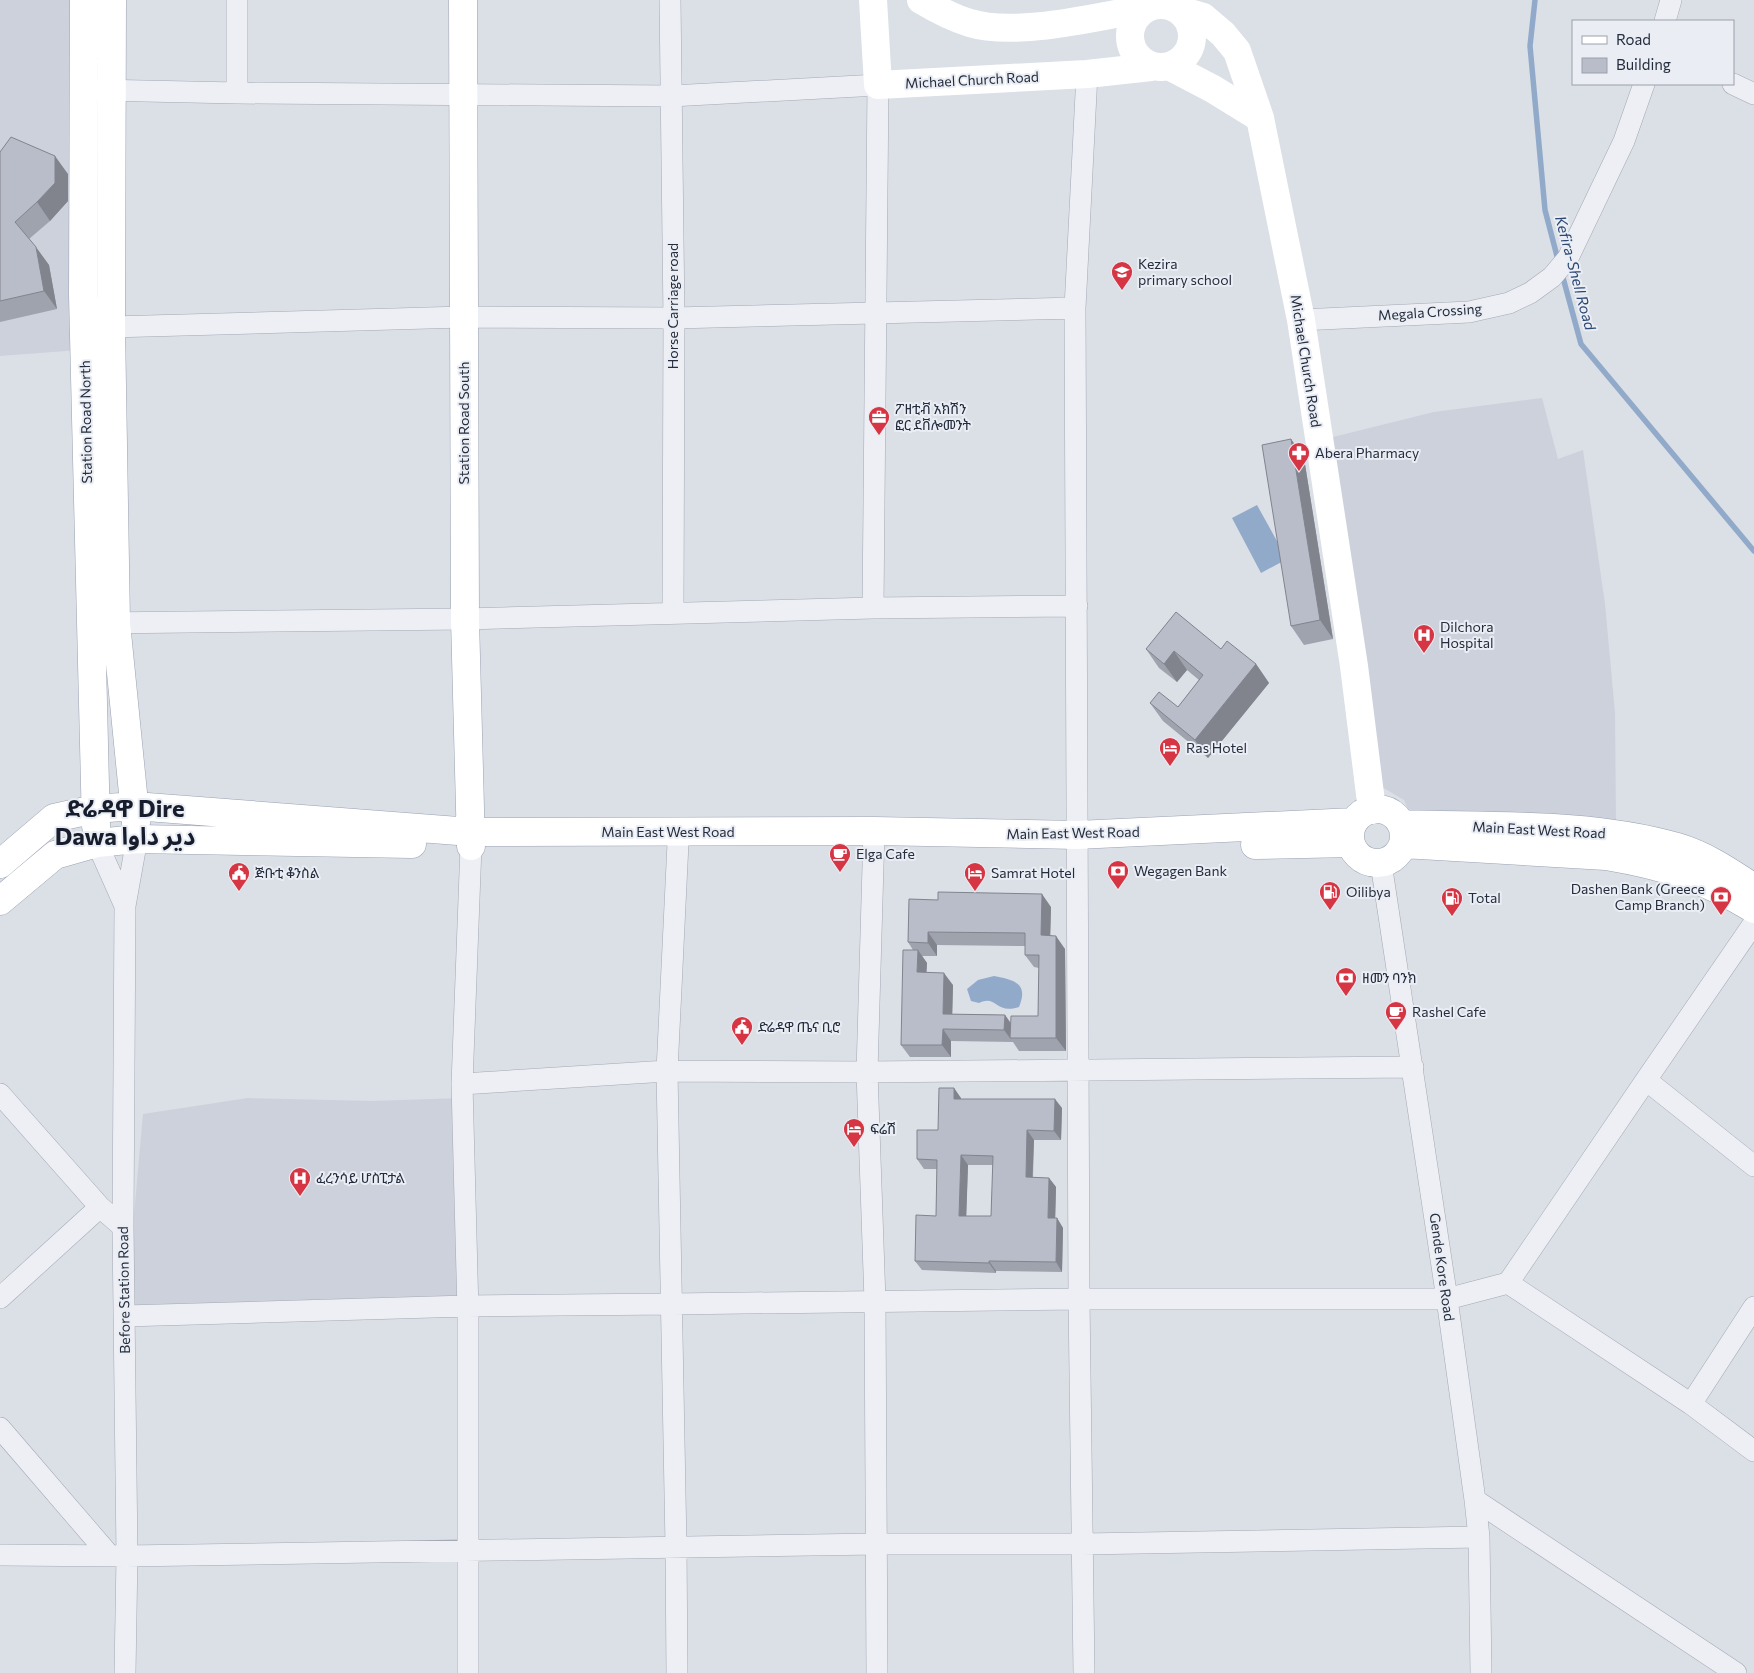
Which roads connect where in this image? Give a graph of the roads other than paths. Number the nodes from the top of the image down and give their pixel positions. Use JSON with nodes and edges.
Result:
{"nodes":[{"id":1,"x":84,"y":0,"type":"edge"},
{"id":2,"x":112,"y":0,"type":"edge"},
{"id":3,"x":237,"y":0,"type":"edge"},
{"id":4,"x":463,"y":0,"type":"edge"},
{"id":5,"x":670,"y":0,"type":"edge"},
{"id":6,"x":873,"y":0,"type":"edge"},
{"id":7,"x":921,"y":0,"type":"edge"},
{"id":8,"x":1671,"y":0,"type":"edge"},
{"id":9,"x":1161,"y":5,"type":"edge"},
{"id":10,"x":1664,"y":20,"type":"edge"},
{"id":11,"x":1161,"y":67,"type":"junction"},
{"id":12,"x":1087,"y":74,"type":"junction"},
{"id":13,"x":1734,"y":84,"type":"edge"},
{"id":14,"x":878,"y":85,"type":"junction"},
{"id":15,"x":1644,"y":85,"type":"edge"},
{"id":16,"x":113,"y":89,"type":"junction"},
{"id":17,"x":84,"y":90,"type":"junction"},
{"id":18,"x":238,"y":93,"type":"junction"},
{"id":19,"x":462,"y":93,"type":"junction"},
{"id":20,"x":1754,"y":94,"type":"edge"},
{"id":21,"x":672,"y":96,"type":"junction"},
{"id":22,"x":1260,"y":118,"type":"junction"},
{"id":23,"x":1075,"y":308,"type":"junction"},
{"id":24,"x":877,"y":312,"type":"junction"},
{"id":25,"x":463,"y":317,"type":"junction"},
{"id":26,"x":674,"y":318,"type":"junction"},
{"id":27,"x":1301,"y":320,"type":"junction"},
{"id":28,"x":112,"y":327,"type":"junction"},
{"id":29,"x":1077,"y":606,"type":"junction"},
{"id":30,"x":873,"y":608,"type":"junction"},
{"id":31,"x":673,"y":613,"type":"junction"},
{"id":32,"x":465,"y":619,"type":"junction"},
{"id":33,"x":104,"y":623,"type":"junction"},
{"id":34,"x":134,"y":806,"type":"junction"},
{"id":35,"x":95,"y":809,"type":"junction"},
{"id":36,"x":1359,"y":825,"type":"junction"},
{"id":37,"x":1402,"y":834,"type":"junction"},
{"id":38,"x":874,"y":838,"type":"junction"},
{"id":39,"x":471,"y":839,"type":"junction"},
{"id":40,"x":1497,"y":839,"type":"junction"},
{"id":41,"x":138,"y":840,"type":"junction"},
{"id":42,"x":1077,"y":841,"type":"junction"},
{"id":43,"x":678,"y":843,"type":"junction"},
{"id":44,"x":97,"y":844,"type":"junction"},
{"id":45,"x":1381,"y":863,"type":"junction"},
{"id":46,"x":0,"y":864,"type":"edge"},
{"id":47,"x":1754,"y":888,"type":"edge"},
{"id":48,"x":0,"y":902,"type":"edge"},
{"id":49,"x":125,"y":906,"type":"junction"},
{"id":50,"x":1754,"y":909,"type":"edge"},
{"id":51,"x":1754,"y":923,"type":"edge"},
{"id":52,"x":1413,"y":1066,"type":"junction"},
{"id":53,"x":1079,"y":1070,"type":"junction"},
{"id":54,"x":667,"y":1071,"type":"junction"},
{"id":55,"x":867,"y":1072,"type":"junction"},
{"id":56,"x":1646,"y":1080,"type":"junction"},
{"id":57,"x":462,"y":1084,"type":"junction"},
{"id":58,"x":1,"y":1096,"type":"edge"},
{"id":59,"x":1754,"y":1166,"type":"edge"},
{"id":60,"x":100,"y":1206,"type":"junction"},
{"id":61,"x":123,"y":1227,"type":"junction"},
{"id":62,"x":1508,"y":1283,"type":"junction"},
{"id":63,"x":0,"y":1298,"type":"edge"},
{"id":64,"x":1079,"y":1299,"type":"junction"},
{"id":65,"x":1447,"y":1299,"type":"junction"},
{"id":66,"x":875,"y":1301,"type":"junction"},
{"id":67,"x":672,"y":1304,"type":"junction"},
{"id":68,"x":467,"y":1306,"type":"junction"},
{"id":69,"x":1754,"y":1307,"type":"edge"},
{"id":70,"x":125,"y":1316,"type":"junction"},
{"id":71,"x":1690,"y":1404,"type":"junction"},
{"id":72,"x":0,"y":1428,"type":"edge"},
{"id":73,"x":1754,"y":1451,"type":"edge"},
{"id":74,"x":1475,"y":1500,"type":"junction"},
{"id":75,"x":1479,"y":1537,"type":"junction"},
{"id":76,"x":877,"y":1544,"type":"junction"},
{"id":77,"x":1083,"y":1544,"type":"junction"},
{"id":78,"x":676,"y":1546,"type":"junction"},
{"id":79,"x":468,"y":1549,"type":"junction"},
{"id":80,"x":0,"y":1555,"type":"edge"},
{"id":81,"x":118,"y":1556,"type":"junction"},
{"id":82,"x":125,"y":1673,"type":"edge"},
{"id":83,"x":468,"y":1673,"type":"edge"},
{"id":84,"x":676,"y":1673,"type":"edge"},
{"id":85,"x":877,"y":1673,"type":"edge"},
{"id":86,"x":1084,"y":1673,"type":"edge"},
{"id":87,"x":1481,"y":1673,"type":"edge"},
{"id":88,"x":1736,"y":1673,"type":"edge"}],
"edges":[{"from":1,"to":17,"type":"main road","name":"Station Road North"},
{"from":2,"to":16,"type":"main road","name":"Station Road North"},
{"from":3,"to":18,"type":"street"},
{"from":4,"to":19,"type":"main road","name":"Station Road South"},
{"from":5,"to":21,"type":"street","name":"Horse Carriage road"},
{"from":6,"to":14,"type":"main road"},
{"from":7,"to":9,"type":"main road","name":"Michael Church Road"},
{"from":8,"to":10,"type":"street"},
{"from":9,"to":11,"type":"main road"},
{"from":9,"to":11,"type":"main road"},
{"from":9,"to":22,"type":"main road","name":"Michael Church Road"},
{"from":11,"to":12,"type":"main road","name":"Michael Church Road"},
{"from":11,"to":22,"type":"main road"},
{"from":12,"to":14,"type":"main road","name":"Michael Church Road"},
{"from":12,"to":23,"type":"street"},
{"from":13,"to":20,"type":"street"},
{"from":14,"to":21,"type":"street"},
{"from":14,"to":24,"type":"street"},
{"from":15,"to":27,"type":"street","name":"Megala Crossing"},
{"from":16,"to":17,"type":"street"},
{"from":16,"to":18,"type":"street"},
{"from":16,"to":28,"type":"main road","name":"Station Road North"},
{"from":17,"to":33,"type":"main road","name":"Station Road North"},
{"from":18,"to":19,"type":"street"},
{"from":19,"to":21,"type":"street"},
{"from":19,"to":25,"type":"main road","name":"Station Road South"},
{"from":21,"to":26,"type":"street","name":"Horse Carriage road"},
{"from":22,"to":27,"type":"main road","name":"Michael Church Road"},
{"from":23,"to":24,"type":"street"},
{"from":23,"to":29,"type":"street"},
{"from":24,"to":26,"type":"street"},
{"from":24,"to":30,"type":"street"},
{"from":25,"to":26,"type":"street"},
{"from":25,"to":28,"type":"street"},
{"from":25,"to":32,"type":"main road","name":"Station Road South"},
{"from":26,"to":31,"type":"street","name":"Horse Carriage road"},
{"from":27,"to":36,"type":"main road","name":"Michael Church Road"},
{"from":28,"to":33,"type":"main road","name":"Station Road North"},
{"from":29,"to":30,"type":"street"},
{"from":29,"to":42,"type":"street"},
{"from":30,"to":31,"type":"street"},
{"from":31,"to":32,"type":"street"},
{"from":32,"to":33,"type":"street"},
{"from":32,"to":39,"type":"main road","name":"Station Road South"},
{"from":33,"to":34,"type":"main road","name":"Station Road North"},
{"from":33,"to":35,"type":"main road","name":"Station Road North"},
{"from":34,"to":35,"type":"main road","name":"Main East West Road"},
{"from":34,"to":39,"type":"main road","name":"Main East West Road"},
{"from":34,"to":41,"type":"main road","name":"Station Road North"},
{"from":35,"to":44,"type":"main road","name":"Station Road North"},
{"from":35,"to":46,"type":"main road","name":"Main East West Road"},
{"from":36,"to":37,"type":"main road"},
{"from":36,"to":42,"type":"main road","name":"Main East West Road"},
{"from":36,"to":45,"type":"main road"},
{"from":37,"to":40,"type":"main road","name":"Main East West Road"},
{"from":37,"to":45,"type":"main road"},
{"from":38,"to":39,"type":"main road","name":"Main East West Road"},
{"from":38,"to":42,"type":"main road","name":"Main East West Road"},
{"from":38,"to":43,"type":"main road","name":"Main East West Road"},
{"from":38,"to":55,"type":"street"},
{"from":39,"to":41,"type":"main road","name":"Main East West Road"},
{"from":39,"to":43,"type":"main road","name":"Main East West Road"},
{"from":39,"to":57,"type":"street"},
{"from":40,"to":47,"type":"main road","name":"Main East West Road"},
{"from":40,"to":50,"type":"main road","name":"Main East West Road"},
{"from":41,"to":44,"type":"main road","name":"Main East West Road"},
{"from":41,"to":49,"type":"street","name":"Before Station Road"},
{"from":42,"to":53,"type":"street"},
{"from":43,"to":54,"type":"street"},
{"from":44,"to":48,"type":"main road","name":"Main East West Road"},
{"from":44,"to":49,"type":"street","name":"Before Station Road"},
{"from":45,"to":52,"type":"street","name":"Gende Kore Road"},
{"from":49,"to":61,"type":"street","name":"Before Station Road"},
{"from":51,"to":56,"type":"street"},
{"from":52,"to":53,"type":"street"},
{"from":52,"to":65,"type":"street","name":"Gende Kore Road"},
{"from":53,"to":55,"type":"street"},
{"from":53,"to":64,"type":"street"},
{"from":54,"to":55,"type":"street"},
{"from":54,"to":57,"type":"street"},
{"from":54,"to":67,"type":"street"},
{"from":55,"to":66,"type":"street"},
{"from":56,"to":59,"type":"street"},
{"from":56,"to":62,"type":"street"},
{"from":57,"to":68,"type":"street"},
{"from":58,"to":60,"type":"street"},
{"from":60,"to":61,"type":"street"},
{"from":60,"to":63,"type":"street"},
{"from":61,"to":70,"type":"street","name":"Before Station Road"},
{"from":62,"to":65,"type":"street"},
{"from":62,"to":71,"type":"street"},
{"from":64,"to":65,"type":"street"},
{"from":64,"to":66,"type":"street"},
{"from":64,"to":77,"type":"street"},
{"from":65,"to":74,"type":"street","name":"Gende Kore Road"},
{"from":66,"to":67,"type":"street"},
{"from":66,"to":76,"type":"street"},
{"from":67,"to":68,"type":"street"},
{"from":67,"to":78,"type":"street"},
{"from":68,"to":70,"type":"street"},
{"from":68,"to":79,"type":"street"},
{"from":69,"to":71,"type":"street"},
{"from":70,"to":81,"type":"street","name":"Before Station Road"},
{"from":71,"to":73,"type":"street"},
{"from":72,"to":81,"type":"street"},
{"from":74,"to":75,"type":"street","name":"Gende Kore Road"},
{"from":74,"to":88,"type":"street"},
{"from":75,"to":77,"type":"street"},
{"from":75,"to":87,"type":"street","name":"Gende Kore Road"},
{"from":76,"to":77,"type":"street"},
{"from":76,"to":78,"type":"street"},
{"from":76,"to":85,"type":"street"},
{"from":77,"to":86,"type":"street"},
{"from":78,"to":79,"type":"street"},
{"from":78,"to":84,"type":"street"},
{"from":79,"to":81,"type":"street"},
{"from":79,"to":83,"type":"street"},
{"from":80,"to":81,"type":"street"},
{"from":81,"to":82,"type":"street","name":"Before Station Road"}]}
